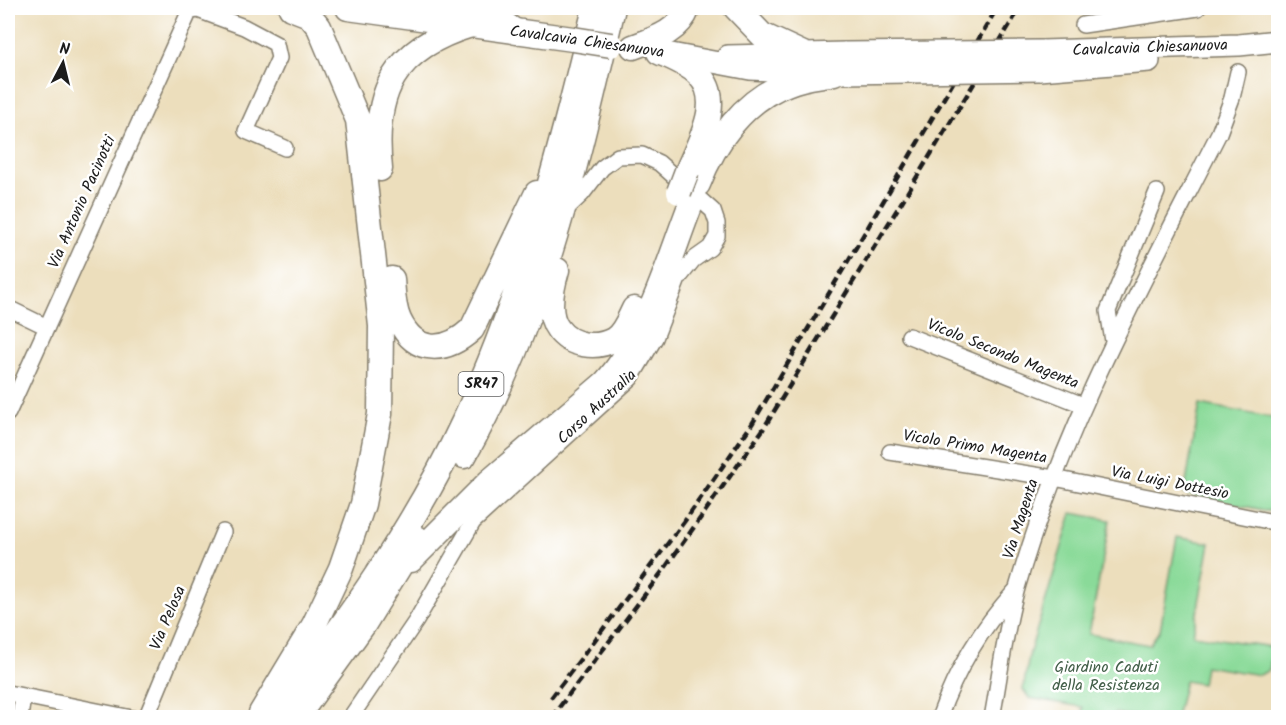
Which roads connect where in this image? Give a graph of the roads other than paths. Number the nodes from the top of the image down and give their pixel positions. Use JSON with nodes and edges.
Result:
{"nodes":[{"id":1,"x":291,"y":8,"type":"edge"},
{"id":2,"x":348,"y":8,"type":"edge"},
{"id":3,"x":596,"y":8,"type":"edge"},
{"id":4,"x":612,"y":8,"type":"edge"},
{"id":5,"x":688,"y":8,"type":"edge"},
{"id":6,"x":736,"y":8,"type":"edge"},
{"id":7,"x":1198,"y":8,"type":"edge"},
{"id":8,"x":191,"y":9,"type":"edge"},
{"id":9,"x":477,"y":16,"type":"edge"},
{"id":10,"x":1083,"y":25,"type":"dead end"},
{"id":11,"x":1278,"y":41,"type":"edge"},
{"id":12,"x":622,"y":46,"type":"junction"},
{"id":13,"x":659,"y":52,"type":"junction"},
{"id":14,"x":803,"y":54,"type":"junction"},
{"id":15,"x":683,"y":56,"type":"junction"},
{"id":16,"x":840,"y":66,"type":"junction"},
{"id":17,"x":1238,"y":72,"type":"dead end"},
{"id":18,"x":567,"y":125,"type":"junction"},
{"id":19,"x":285,"y":148,"type":"dead end"},
{"id":20,"x":689,"y":187,"type":"junction"},
{"id":21,"x":1157,"y":192,"type":"dead end"},
{"id":22,"x":561,"y":214,"type":"junction"},
{"id":23,"x":8,"y":308,"type":"edge"},
{"id":24,"x":46,"y":327,"type":"junction"},
{"id":25,"x":909,"y":336,"type":"dead end"},
{"id":26,"x":1113,"y":341,"type":"junction"},
{"id":27,"x":1083,"y":405,"type":"junction"},
{"id":28,"x":8,"y":413,"type":"edge"},
{"id":29,"x":890,"y":453,"type":"dead end"},
{"id":30,"x":1054,"y":478,"type":"junction"},
{"id":31,"x":1278,"y":523,"type":"edge"},
{"id":32,"x":223,"y":532,"type":"dead end"},
{"id":33,"x":393,"y":580,"type":"junction"},
{"id":34,"x":1017,"y":589,"type":"junction"},
{"id":35,"x":8,"y":693,"type":"edge"},
{"id":36,"x":23,"y":696,"type":"junction"},
{"id":37,"x":20,"y":717,"type":"edge"},
{"id":38,"x":132,"y":717,"type":"edge"},
{"id":39,"x":146,"y":717,"type":"edge"},
{"id":40,"x":258,"y":717,"type":"edge"},
{"id":41,"x":274,"y":717,"type":"edge"},
{"id":42,"x":296,"y":717,"type":"edge"},
{"id":43,"x":351,"y":717,"type":"edge"},
{"id":44,"x":939,"y":717,"type":"edge"},
{"id":45,"x":992,"y":717,"type":"edge"}],
"edges":[{"from":1,"to":40,"type":"main road"},
{"from":2,"to":9,"type":"main road"},
{"from":3,"to":18,"type":"main road","number":"SR47"},
{"from":4,"to":22,"type":"main road","name":"Corso Australia","number":"SR47"},
{"from":5,"to":12,"type":"main road"},
{"from":6,"to":14,"type":"main road"},
{"from":7,"to":10,"type":"street"},
{"from":8,"to":19,"type":"street"},
{"from":8,"to":24,"type":"street","name":"Via Antonio Pacinotti"},
{"from":9,"to":12,"type":"main road","name":"Cavalcavia Chiesanuova","bridge":true},
{"from":9,"to":18,"type":"main road"},
{"from":11,"to":16,"type":"main road","name":"Cavalcavia Chiesanuova","bridge":true},
{"from":12,"to":13,"type":"main road","name":"Cavalcavia Chiesanuova"},
{"from":13,"to":15,"type":"main road","name":"Cavalcavia Chiesanuova"},
{"from":13,"to":20,"type":"main road"},
{"from":14,"to":15,"type":"main road","name":"Cavalcavia Chiesanuova"},
{"from":14,"to":16,"type":"main road","name":"Cavalcavia Chiesanuova"},
{"from":15,"to":16,"type":"main road","name":"Cavalcavia Chiesanuova"},
{"from":16,"to":20,"type":"main road"},
{"from":17,"to":26,"type":"street","name":"Via Magenta"},
{"from":18,"to":41,"type":"main road","number":"SR47"},
{"from":20,"to":22,"type":"main road"},
{"from":20,"to":33,"type":"main road"},
{"from":21,"to":26,"type":"street"},
{"from":22,"to":33,"type":"main road","name":"Corso Australia","number":"SR47"},
{"from":22,"to":43,"type":"street","name":"Corso Australia"},
{"from":23,"to":24,"type":"street"},
{"from":24,"to":28,"type":"street","name":"Via Antonio Pacinotti"},
{"from":25,"to":27,"type":"street","name":"Vicolo Secondo Magenta"},
{"from":26,"to":27,"type":"street","name":"Via Magenta"},
{"from":27,"to":30,"type":"street","name":"Via Magenta"},
{"from":29,"to":30,"type":"street","name":"Vicolo Primo Magenta"},
{"from":30,"to":31,"type":"street","name":"Via Luigi Dottesio"},
{"from":30,"to":34,"type":"street","name":"Via Magenta"},
{"from":32,"to":39,"type":"street","name":"Via Pelosa"},
{"from":33,"to":42,"type":"main road","name":"Corso Australia","number":"SR47"},
{"from":34,"to":44,"type":"street"},
{"from":34,"to":45,"type":"street","name":"Via Magenta"},
{"from":35,"to":36,"type":"street"},
{"from":36,"to":37,"type":"street"},
{"from":36,"to":38,"type":"street"}]}
